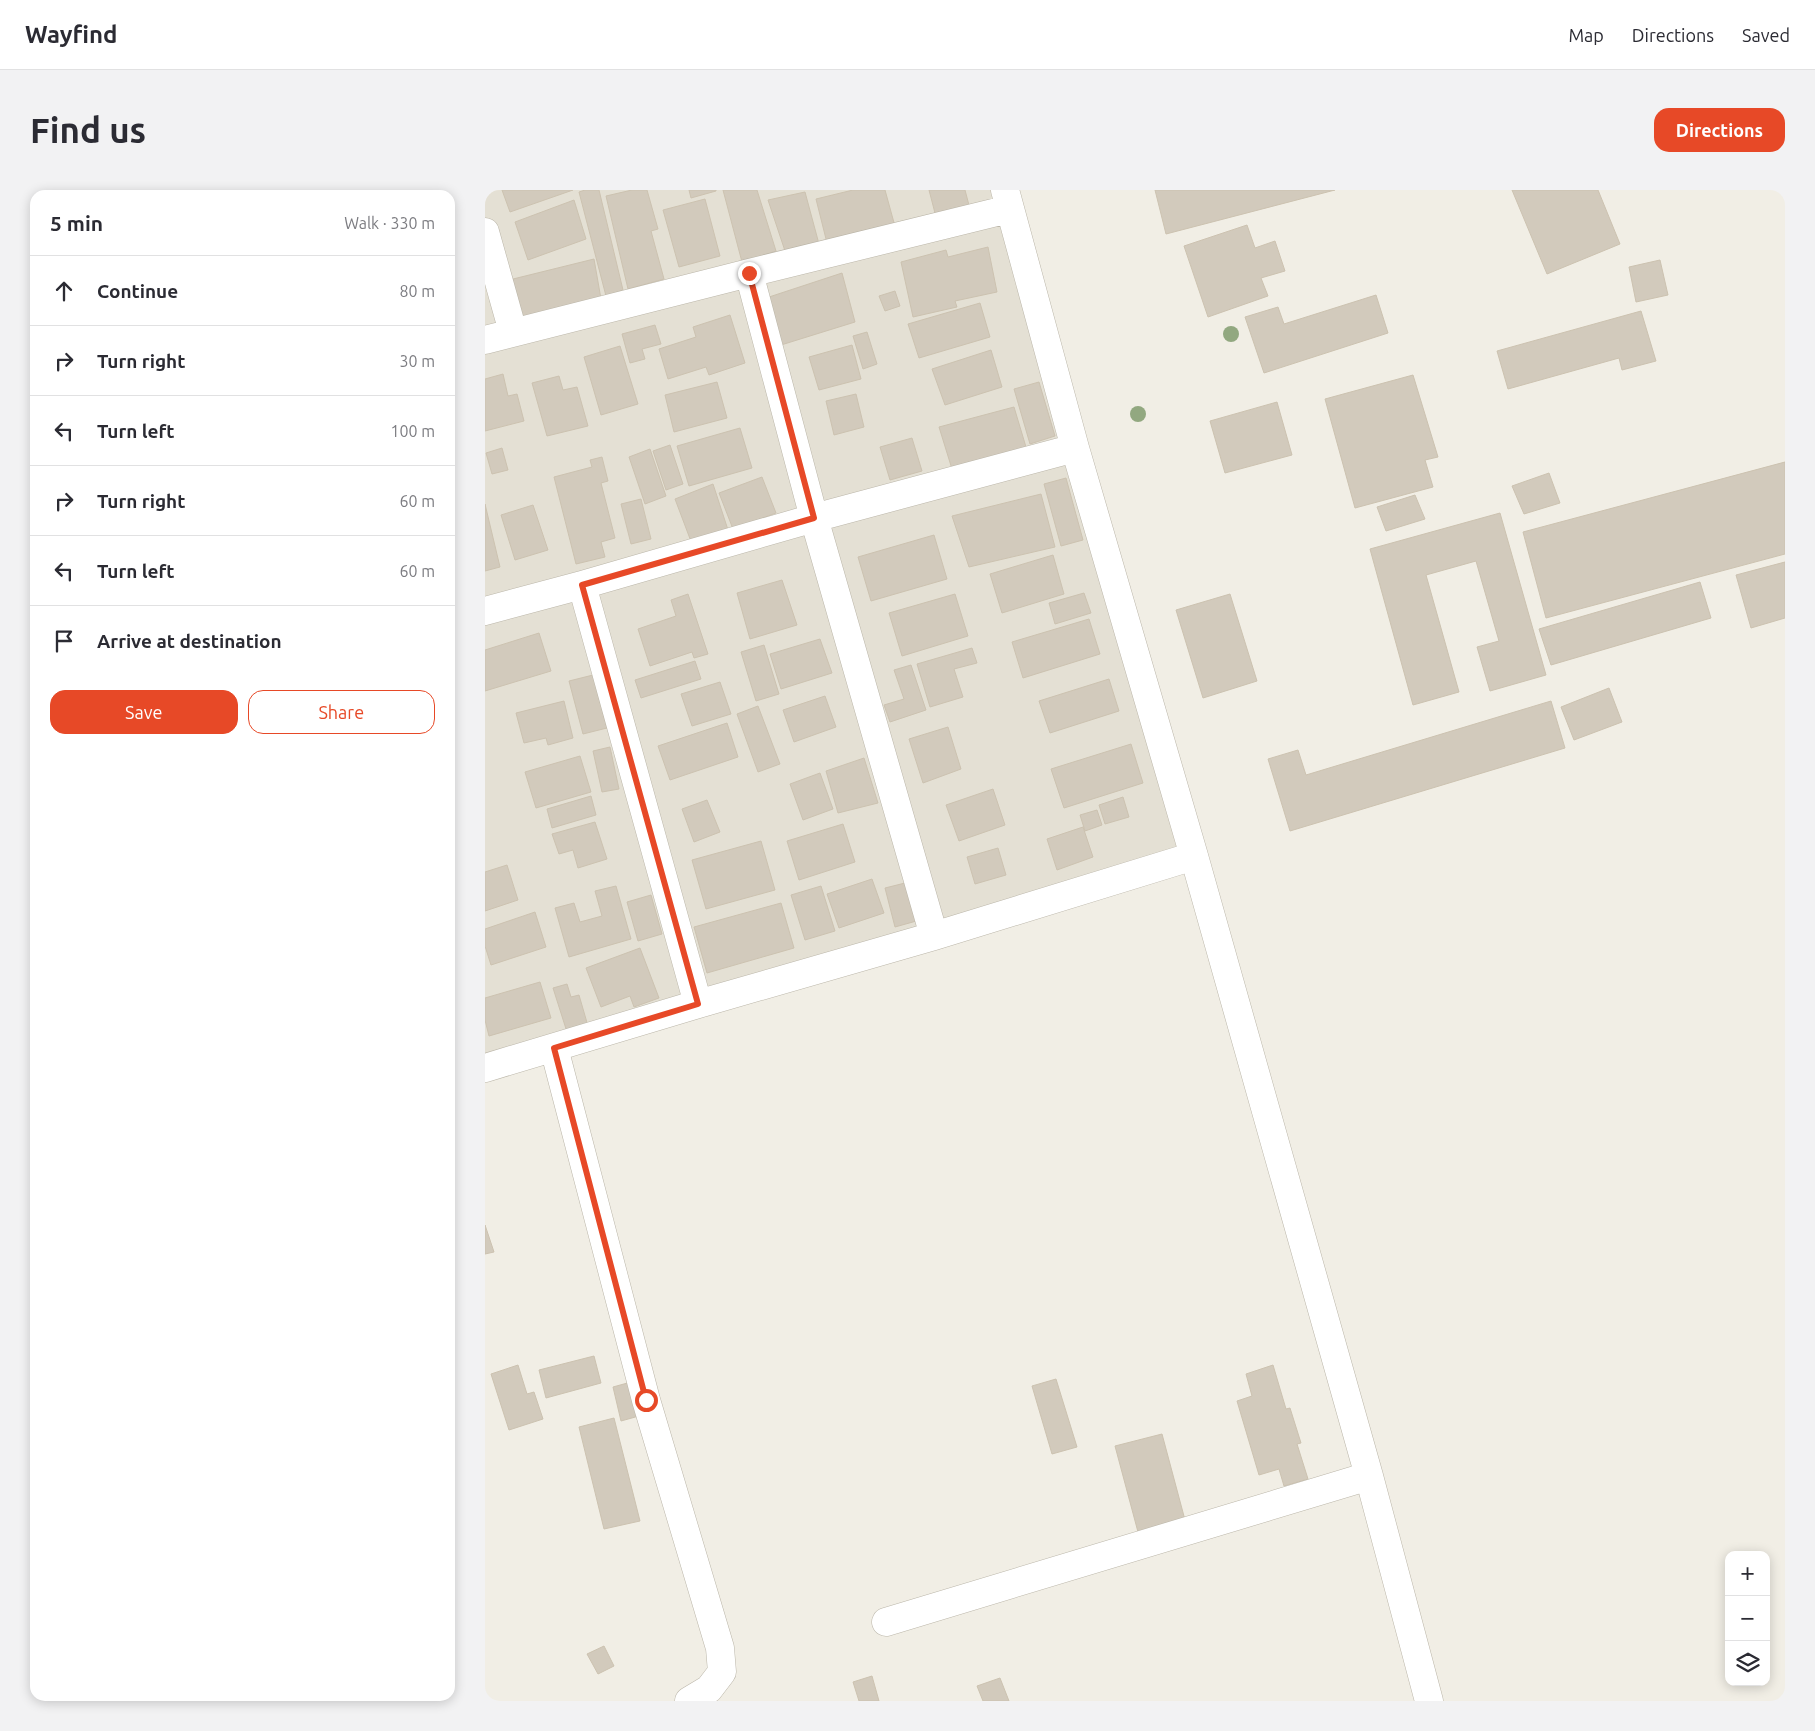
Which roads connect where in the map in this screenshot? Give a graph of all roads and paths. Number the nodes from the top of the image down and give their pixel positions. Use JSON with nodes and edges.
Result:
{"nodes":[{"id":1,"x":1007,"y":200,"type":"edge"},
{"id":2,"x":485,"y":232,"type":"edge"},
{"id":3,"x":749,"y":273,"type":"junction"},
{"id":4,"x":513,"y":332,"type":"junction"},
{"id":5,"x":485,"y":340,"type":"edge"},
{"id":6,"x":1075,"y":448,"type":"junction"},
{"id":7,"x":814,"y":518,"type":"junction"},
{"id":8,"x":582,"y":585,"type":"junction"},
{"id":9,"x":485,"y":611,"type":"edge"},
{"id":10,"x":1194,"y":856,"type":"junction"},
{"id":11,"x":934,"y":936,"type":"junction"},
{"id":12,"x":698,"y":1004,"type":"junction"},
{"id":13,"x":554,"y":1048,"type":"junction"},
{"id":14,"x":485,"y":1068,"type":"edge"},
{"id":15,"x":1369,"y":1476,"type":"junction"},
{"id":16,"x":886,"y":1622,"type":"dead end"},
{"id":17,"x":689,"y":1701,"type":"edge"},
{"id":18,"x":1429,"y":1701,"type":"edge"}],
"edges":[{"from":1,"to":3,"type":"street"},
{"from":1,"to":6,"type":"street"},
{"from":2,"to":4,"type":"street"},
{"from":3,"to":4,"type":"street"},
{"from":3,"to":7,"type":"street"},
{"from":4,"to":5,"type":"street"},
{"from":6,"to":7,"type":"street"},
{"from":6,"to":10,"type":"street"},
{"from":7,"to":8,"type":"street"},
{"from":7,"to":11,"type":"street"},
{"from":8,"to":9,"type":"street"},
{"from":8,"to":12,"type":"street"},
{"from":10,"to":11,"type":"street"},
{"from":10,"to":15,"type":"street"},
{"from":11,"to":12,"type":"street"},
{"from":12,"to":13,"type":"street"},
{"from":13,"to":14,"type":"street"},
{"from":13,"to":17,"type":"street"},
{"from":15,"to":16,"type":"street"},
{"from":15,"to":18,"type":"street"}]}
